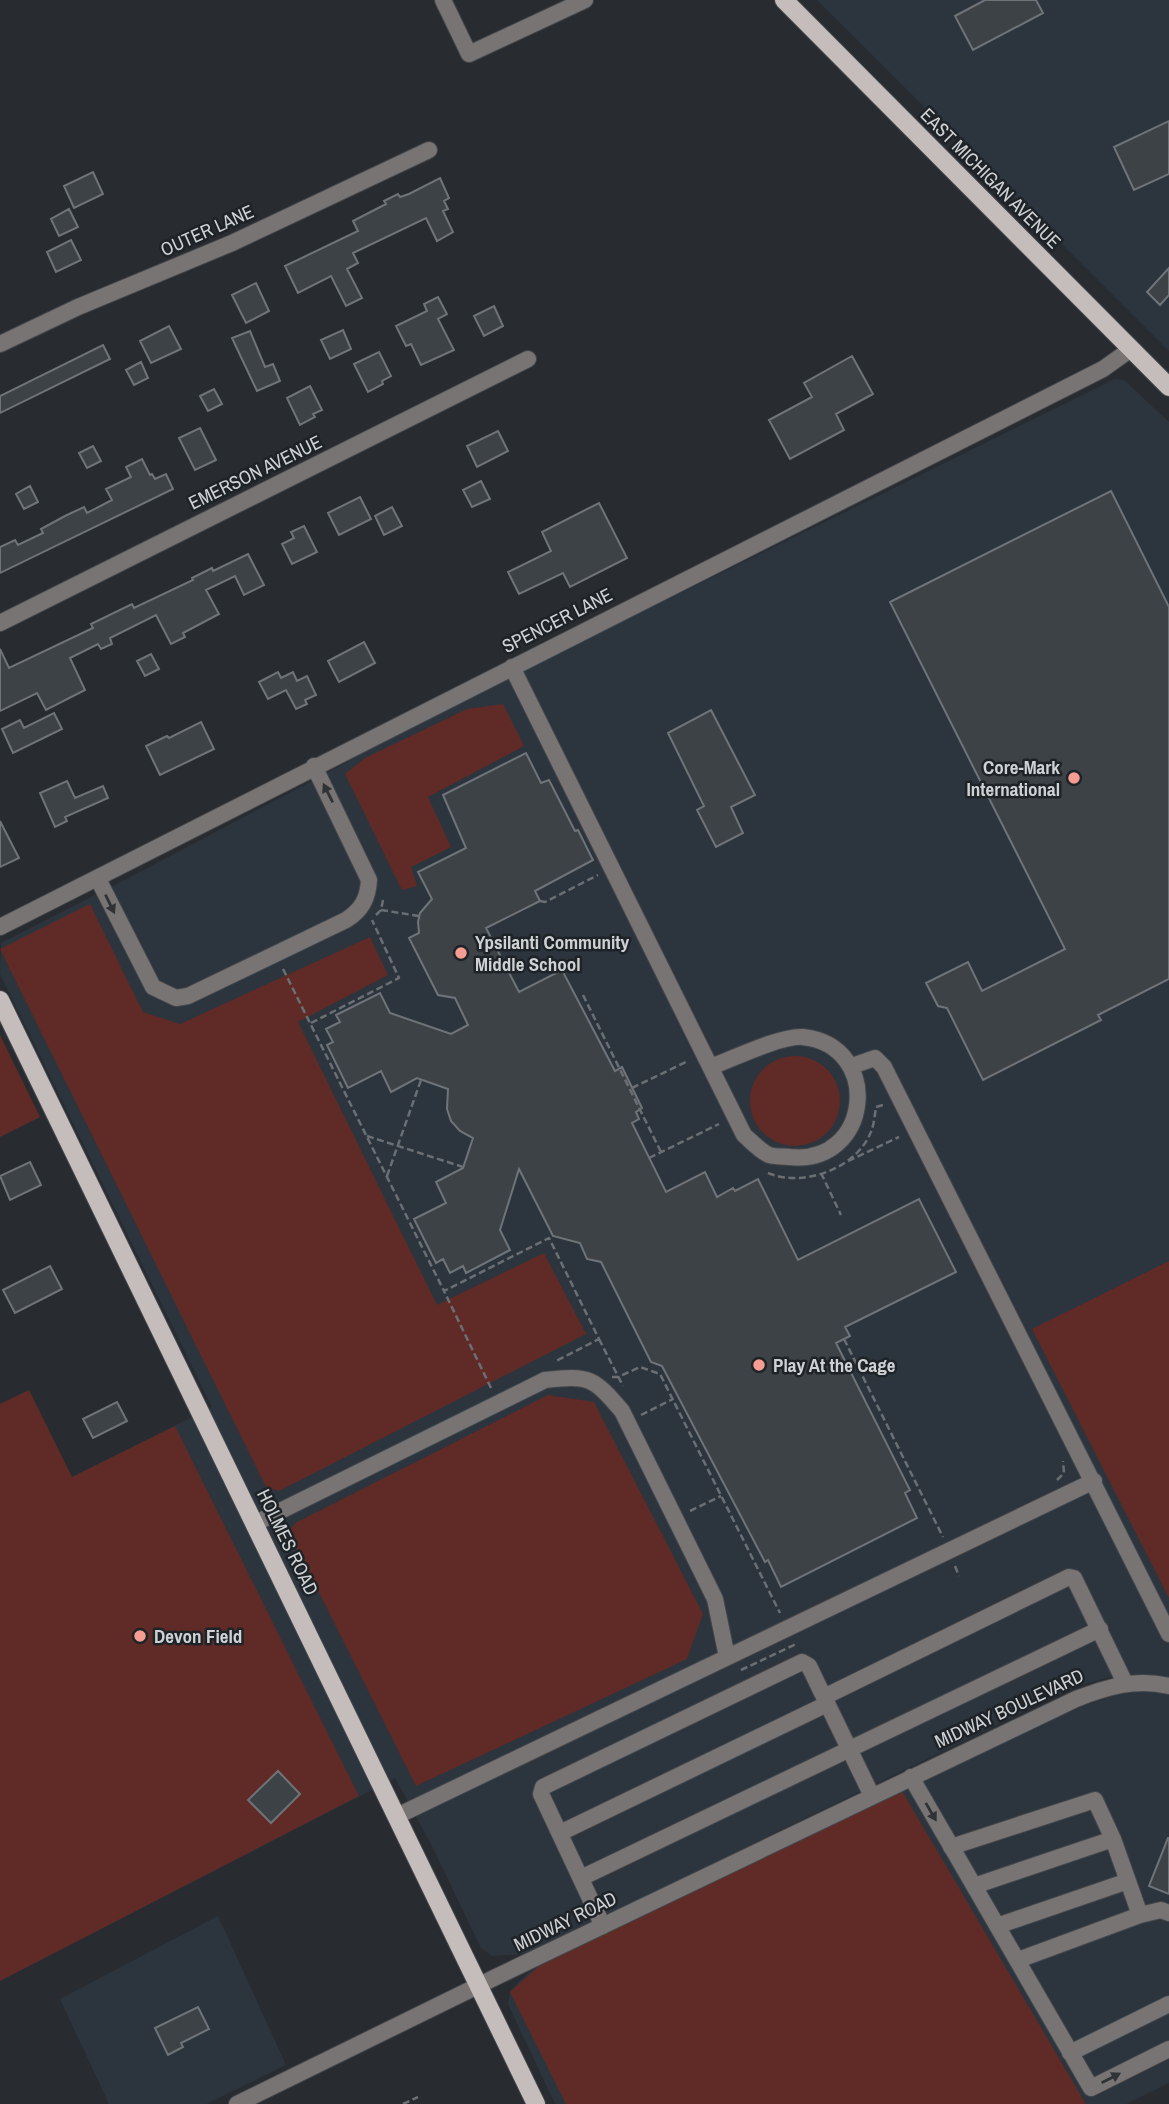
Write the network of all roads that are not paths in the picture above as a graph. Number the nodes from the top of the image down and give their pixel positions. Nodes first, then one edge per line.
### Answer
1 (443, 0) edge
2 (585, 0) edge
3 (784, 0) edge
4 (429, 149) dead end
5 (0, 344) edge
6 (1131, 349) junction
7 (528, 359) dead end
8 (1169, 387) edge
9 (0, 623) edge
10 (512, 667) junction
11 (314, 766) junction
12 (98, 879) junction
13 (0, 927) edge
14 (0, 1000) edge
15 (852, 1066) junction
16 (711, 1067) junction
17 (1094, 1481) junction
18 (256, 1523) junction
19 (1100, 1629) junction
20 (1169, 1634) edge
21 (727, 1657) junction
22 (1125, 1683) junction
23 (1169, 1686) edge
24 (825, 1699) junction
25 (849, 1748) junction
26 (911, 1777) junction
27 (872, 1797) junction
28 (397, 1816) junction
29 (559, 1833) junction
30 (1113, 1839) junction
31 (951, 1847) junction
32 (581, 1878) junction
33 (1128, 1881) junction
34 (974, 1886) junction
35 (1169, 1913) edge
36 (1140, 1915) junction
37 (603, 1926) junction
38 (998, 1926) junction
39 (1018, 1960) junction
40 (478, 1986) junction
41 (1169, 2004) edge
42 (1169, 2049) edge
43 (1070, 2053) junction
44 (237, 2104) edge
45 (536, 2104) edge

1 - 2 street
3 - 6 main road, EAST MICHIGAN AVENUE
4 - 5 street, OUTER LANE
6 - 8 main road, EAST MICHIGAN AVENUE
6 - 10 street, SPENCER LANE
7 - 9 street, EMERSON AVENUE
10 - 11 street, SPENCER LANE
10 - 16 street
11 - 12 street, SPENCER LANE
12 -> 11 street
12 - 13 street, SPENCER LANE
14 - 18 main road, HOLMES ROAD
15 - 16 street
15 - 16 street
15 - 17 street
17 - 20 street
17 - 21 street
18 - 21 street
18 - 28 main road, HOLMES ROAD
19 - 22 street
19 - 24 street
19 - 25 street
21 - 28 street
22 - 23 street, MIDWAY BOULEVARD
22 - 26 street, MIDWAY BOULEVARD
24 - 25 street
24 - 29 street
24 - 29 street
25 - 27 street
25 - 32 street
26 - 27 street, MIDWAY ROAD
26 -> 31 street
27 - 37 street, MIDWAY ROAD
28 - 40 main road, HOLMES ROAD
29 - 32 street
30 - 31 street
30 - 33 street
30 - 34 street
31 - 34 street
32 - 37 street
33 - 36 street
33 - 38 street
34 - 38 street
35 - 36 street
36 - 39 street
37 - 40 street, MIDWAY ROAD
38 - 39 street
39 - 43 street
40 - 44 street, MIDWAY ROAD
40 - 45 main road, HOLMES ROAD
41 - 43 street
43 -> 42 street

